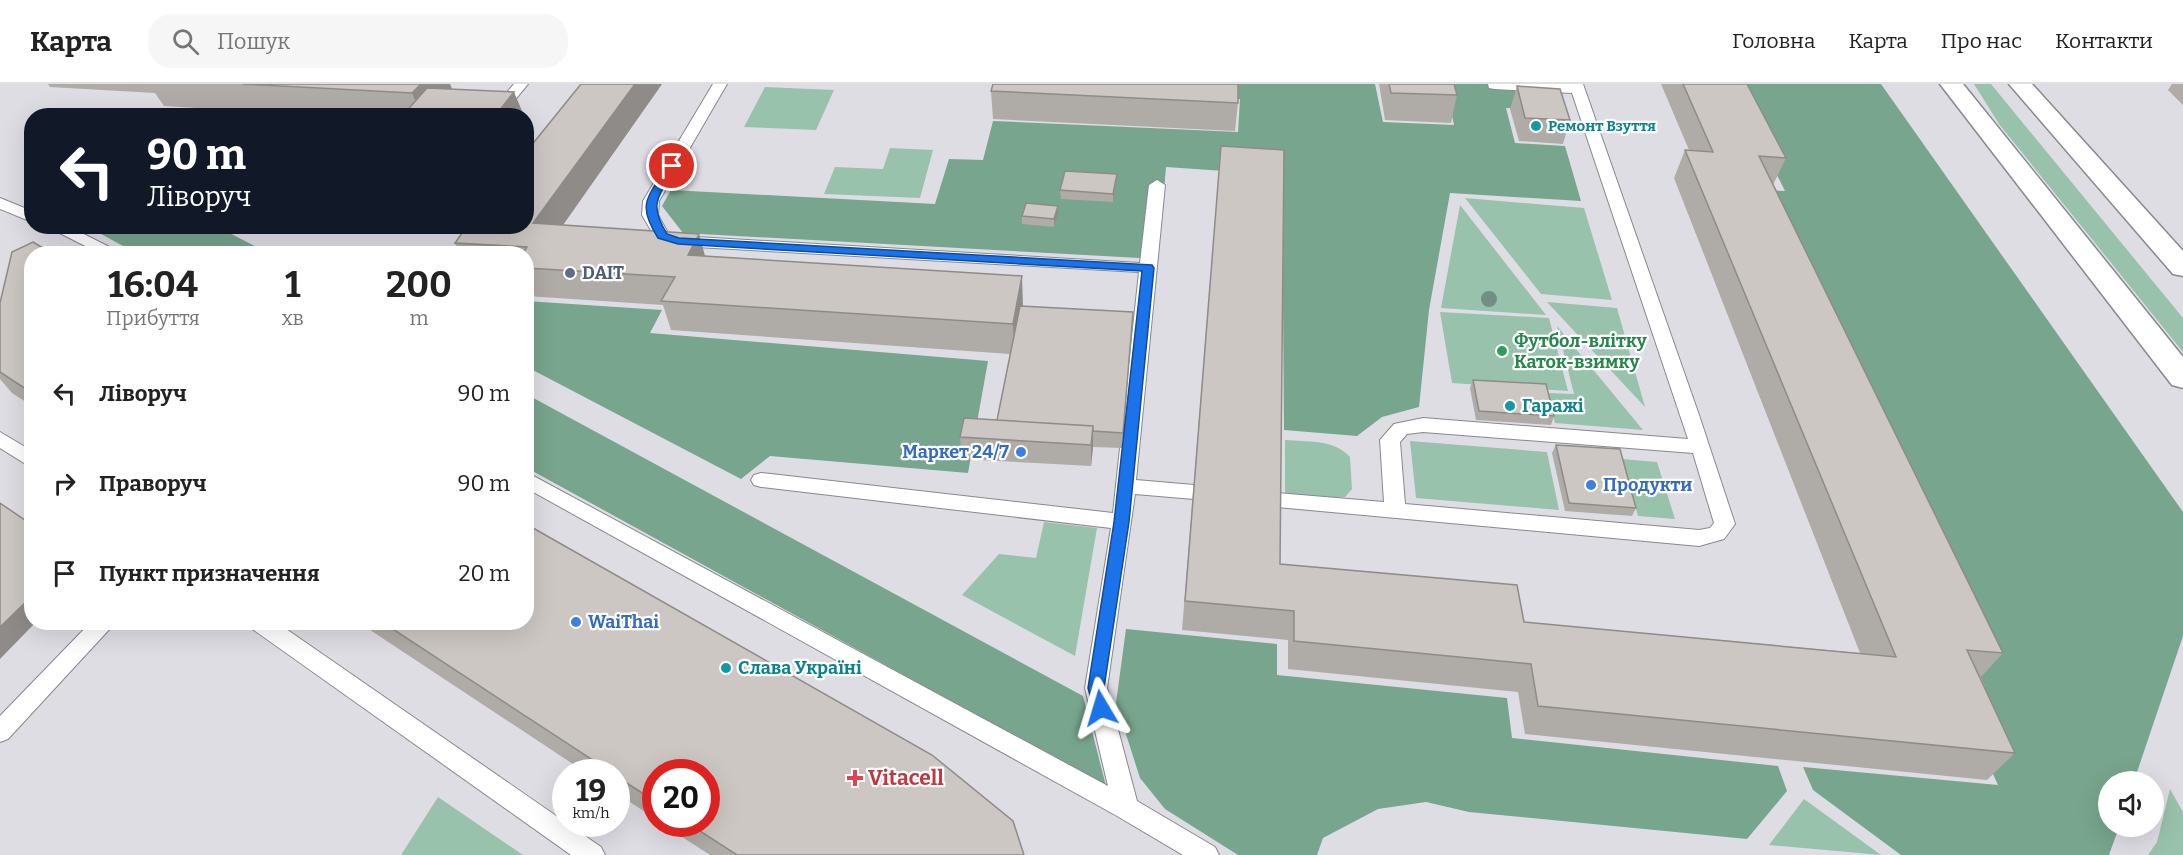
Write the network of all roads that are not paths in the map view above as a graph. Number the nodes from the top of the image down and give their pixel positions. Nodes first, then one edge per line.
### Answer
1 (521, 84) edge
2 (720, 84) edge
3 (1951, 84) edge
4 (2020, 84) edge
5 (1494, 85) edge
6 (1577, 86) edge
7 (504, 104) edge
8 (1156, 185) dead end
9 (0, 203) edge
10 (24, 214) edge
11 (71, 234) edge
12 (98, 246) edge
13 (1148, 268) junction
14 (2183, 268) edge
15 (2183, 378) edge
16 (0, 439) edge
17 (1700, 447) junction
18 (24, 456) edge
19 (761, 480) dead end
20 (534, 483) edge
21 (1125, 486) junction
22 (1194, 492) edge
23 (1277, 500) edge
24 (1395, 511) junction
25 (1122, 522) junction
26 (97, 630) edge
27 (270, 630) edge
28 (0, 732) edge
29 (1126, 808) junction
30 (592, 855) edge
31 (1206, 855) edge

1 - 7 lane
2 - 13 lane
3 - 15 main road
4 - 14 main road
5 - 6 lane
6 - 17 lane
8 - 13 lane
9 - 10 lane
11 - 12 lane
13 - 21 lane
16 - 18 lane
17 - 24 lane
17 - 24 lane
19 - 25 lane
20 - 29 lane
21 - 22 lane
21 - 25 lane
23 - 24 lane
25 - 29 lane
26 - 28 lane
27 - 30 lane
29 - 31 lane

